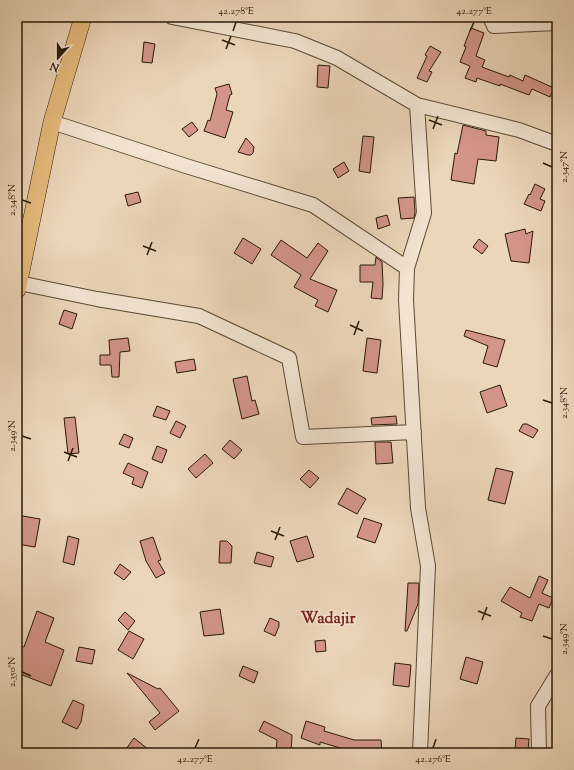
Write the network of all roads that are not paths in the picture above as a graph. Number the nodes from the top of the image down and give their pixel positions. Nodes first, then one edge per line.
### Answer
1 (83, 17) edge
2 (172, 17) edge
3 (490, 17) edge
4 (557, 23) edge
5 (417, 105) junction
6 (52, 122) junction
7 (557, 144) edge
8 (407, 268) junction
9 (18, 286) edge
10 (414, 432) junction
11 (557, 675) edge
12 (420, 753) edge
13 (539, 753) edge

1 - 6 main road
2 - 5 street
3 - 4 street
5 - 7 street
5 - 8 street
6 - 8 street
6 - 9 main road
8 - 10 street
9 - 10 street
10 - 12 street
11 - 13 street

